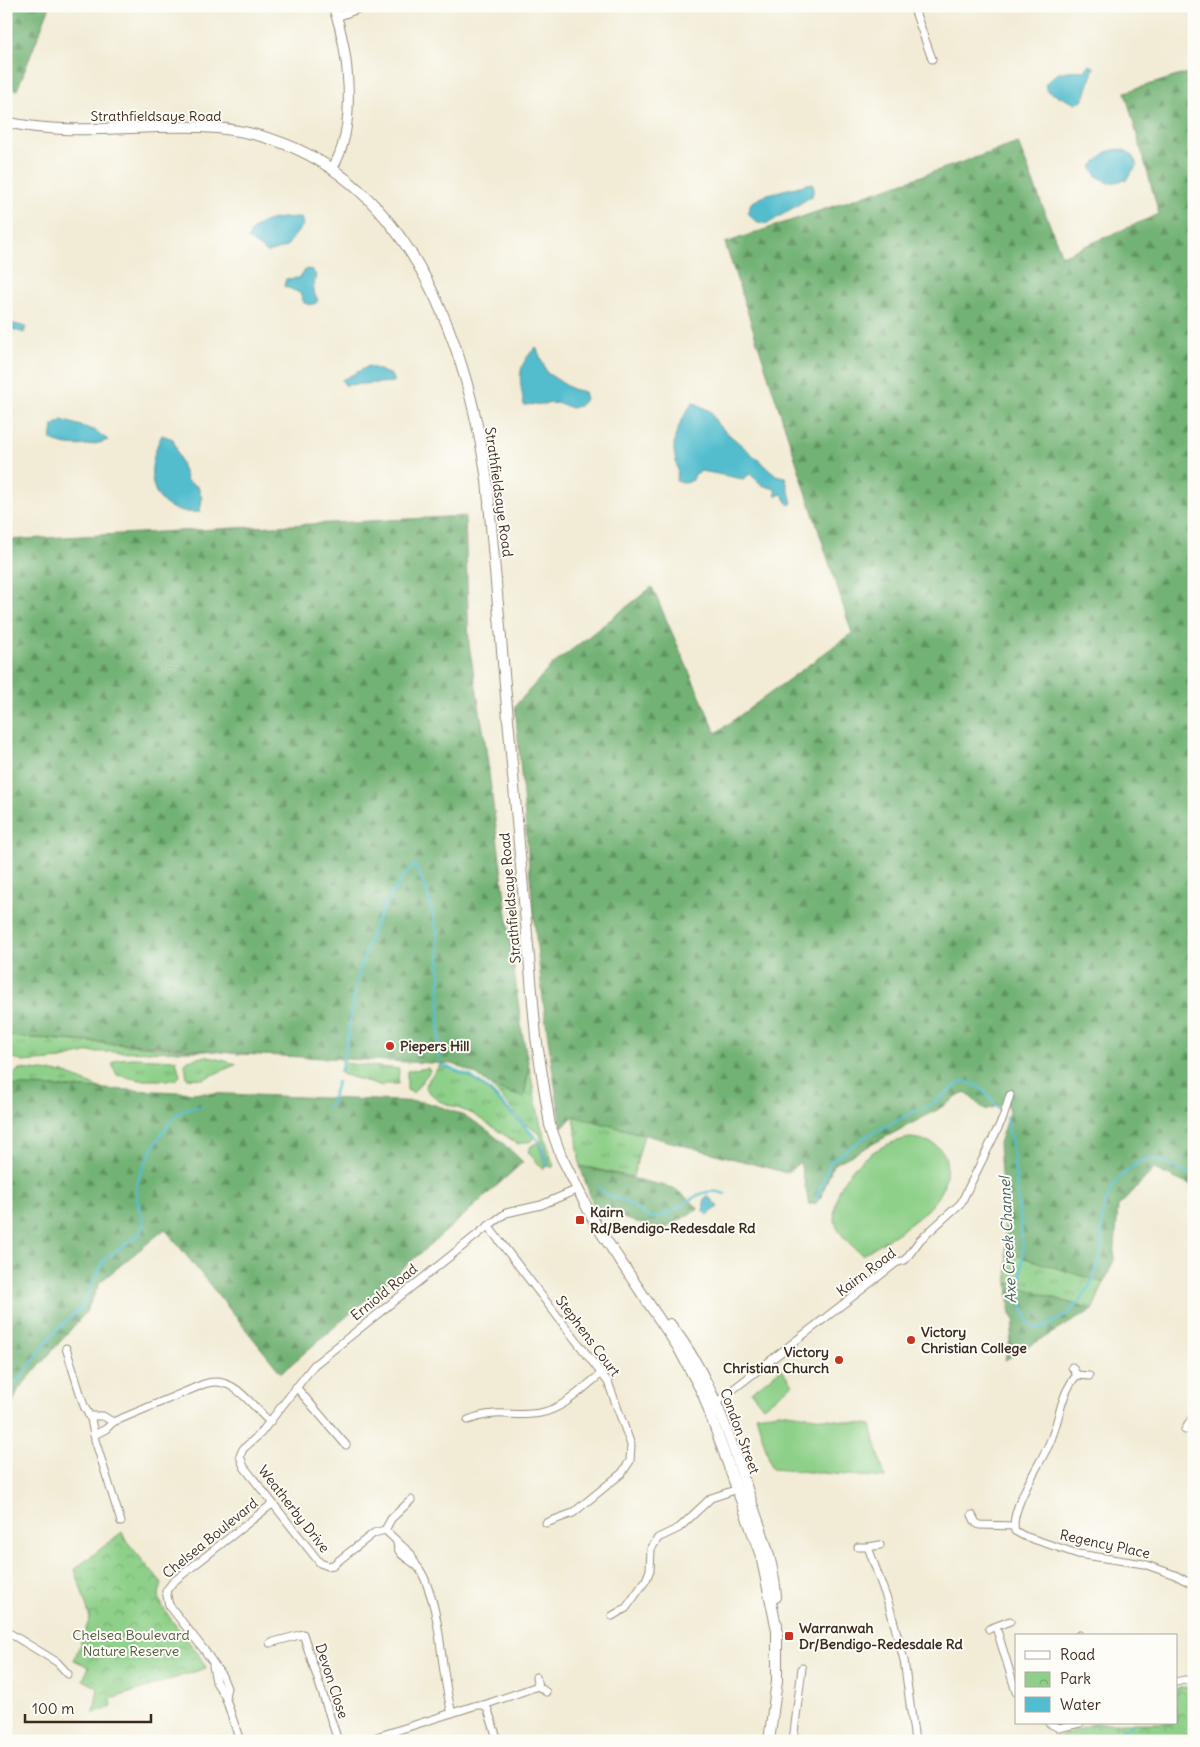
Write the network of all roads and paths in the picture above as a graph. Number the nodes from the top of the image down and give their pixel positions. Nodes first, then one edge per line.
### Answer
1 (333, 6) edge
2 (366, 6) edge
3 (912, 6) edge
4 (337, 18) junction
5 (932, 59) dead end
6 (6, 122) edge
7 (332, 169) junction
8 (1010, 1095) dead end
9 (576, 1190) junction
10 (488, 1226) junction
11 (66, 1348) dead end
12 (1072, 1367) dead end
13 (602, 1374) junction
14 (1077, 1374) junction
15 (1089, 1376) dead end
16 (296, 1387) junction
17 (713, 1406) junction
18 (1194, 1415) edge
19 (89, 1416) junction
20 (468, 1420) dead end
21 (113, 1422) junction
22 (270, 1422) junction
23 (1185, 1430) dead end
24 (94, 1435) junction
25 (346, 1445) dead end
26 (240, 1456) joint
27 (738, 1489) junction
28 (413, 1499) dead end
29 (272, 1504) junction
30 (972, 1515) dead end
31 (121, 1522) dead end
32 (546, 1523) dead end
33 (1014, 1526) junction
34 (385, 1530) junction
35 (880, 1545) dead end
36 (858, 1547) dead end
37 (868, 1547) junction
38 (1194, 1585) edge
39 (612, 1616) dead end
40 (1010, 1622) dead end
41 (777, 1630) junction
42 (6, 1631) edge
43 (270, 1643) dead end
44 (802, 1668) dead end
45 (68, 1674) dead end
46 (536, 1677) dead end
47 (1194, 1681) edge
48 (1178, 1682) edge
49 (538, 1686) junction
50 (1015, 1689) edge
51 (546, 1692) dead end
52 (484, 1706) junction
53 (452, 1713) junction
54 (1051, 1724) edge
55 (1076, 1724) edge
56 (240, 1741) edge
57 (338, 1741) edge
58 (364, 1741) edge
59 (498, 1741) edge
60 (769, 1741) edge
61 (793, 1741) edge
62 (915, 1741) edge

1 - 4 street
2 - 4 street
3 - 5 street
4 - 7 street
6 - 7 main road, Strathfieldsaye Road
7 - 9 main road, Strathfieldsaye Road
8 - 17 street, Kairn Road
9 - 10 street, Erniold Road
9 - 17 main road, Condon Street
10 - 13 street, Stephens Court
10 - 16 street, Erniold Road
11 - 19 street
12 - 14 street
13 - 20 street
13 - 32 street, Stephens Court
14 - 15 street
14 - 33 street
16 - 22 street, Erniold Road
16 - 25 street
17 - 27 main road, Condon Street
17 - 41 main road, Condon Street
18 - 23 street
19 - 21 street
19 - 24 street
21 - 22 street
21 - 24 street
22 - 26 street, Erniold Road
24 - 31 street
26 - 29 street, Weatherby Drive
27 - 39 street
27 - 41 main road, Condon Street
28 - 34 street, Weatherby Drive
29 - 34 street, Weatherby Drive
29 - 56 street, Chelsea Boulevard
30 - 33 street
33 - 38 street, Regency Place
34 - 53 street
35 - 37 street
36 - 37 street
37 - 62 street
40 - 50 street
41 - 60 main road, Condon Street
42 - 45 street
43 - 57 street, Devon Close
44 - 61 street
46 - 49 street
47 - 48 street
49 - 51 street
49 - 52 street
52 - 53 street
52 - 59 street
53 - 58 street
54 - 55 street

